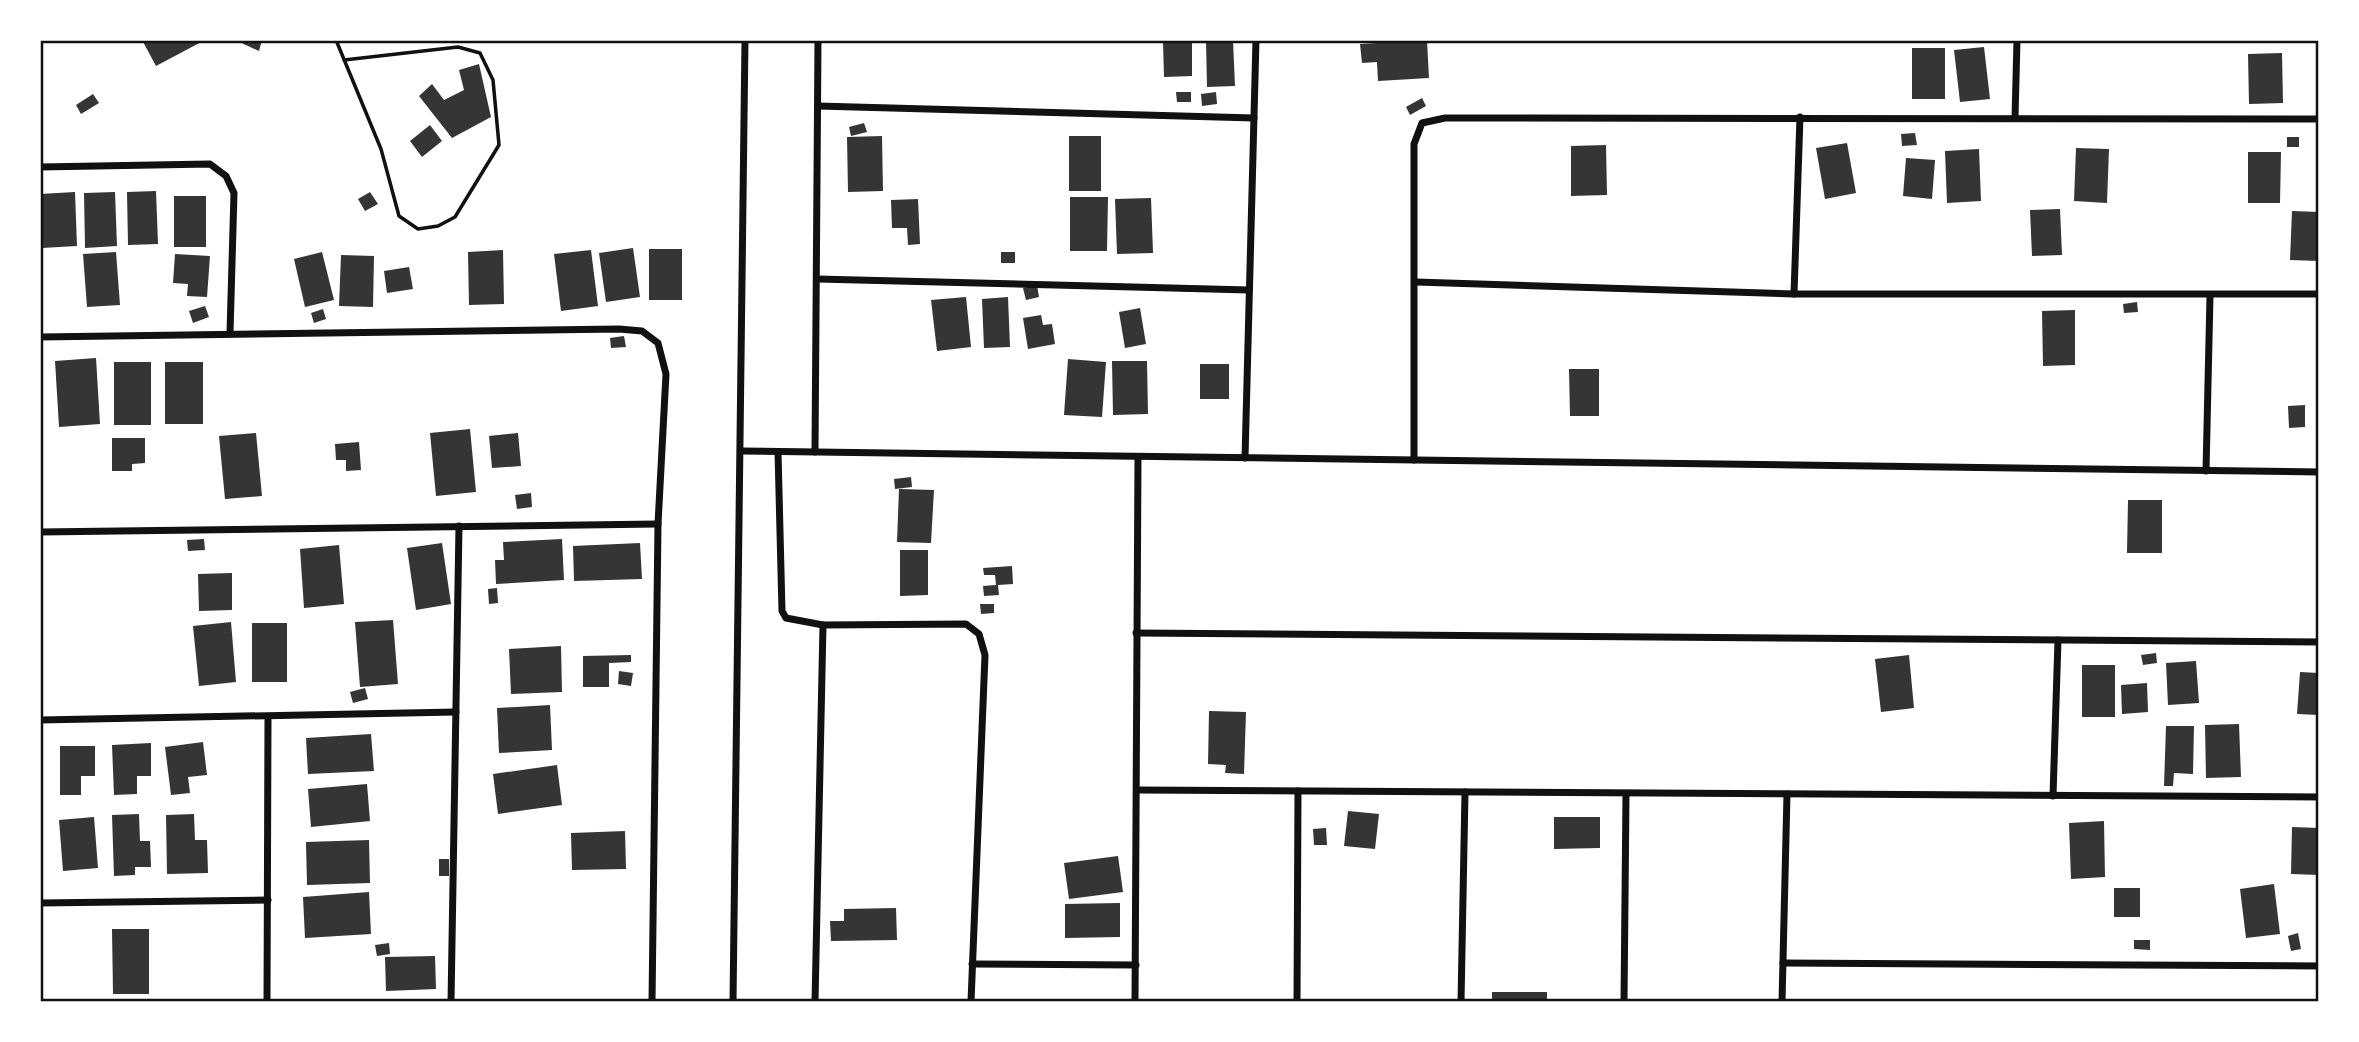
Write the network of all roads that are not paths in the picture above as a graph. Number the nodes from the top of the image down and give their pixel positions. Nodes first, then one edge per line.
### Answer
1 (336, 40) edge
2 (745, 40) edge
3 (818, 40) edge
4 (1256, 40) edge
5 (2017, 40) edge
6 (344, 60) junction
7 (818, 106) junction
8 (1800, 117) junction
9 (1254, 118) junction
10 (2015, 118) junction
11 (2319, 120) edge
12 (40, 167) edge
13 (817, 279) junction
14 (1416, 282) junction
15 (1249, 290) junction
16 (1794, 294) junction
17 (2319, 295) edge
18 (2210, 296) junction
19 (230, 333) junction
20 (40, 337) edge
21 (742, 451) junction
22 (778, 452) junction
23 (815, 452) junction
24 (1138, 457) junction
25 (1245, 458) junction
26 (1414, 460) junction
27 (2206, 471) junction
28 (2319, 472) edge
29 (658, 524) junction
30 (458, 526) junction
31 (40, 532) edge
32 (823, 625) junction
33 (1136, 633) junction
34 (2058, 640) junction
35 (2319, 642) edge
36 (456, 712) junction
37 (268, 718) junction
38 (40, 720) edge
39 (1137, 790) junction
40 (1298, 791) junction
41 (1465, 792) junction
42 (1787, 794) junction
43 (1626, 795) junction
44 (2053, 796) junction
45 (2319, 797) edge
46 (268, 900) junction
47 (40, 904) edge
48 (1783, 963) junction
49 (972, 964) junction
50 (1136, 965) junction
51 (2319, 966) edge
52 (267, 1002) edge
53 (451, 1002) edge
54 (652, 1002) edge
55 (733, 1002) edge
56 (815, 1002) edge
57 (971, 1002) edge
58 (1135, 1002) edge
59 (1297, 1002) edge
60 (1461, 1002) edge
61 (1624, 1002) edge
62 (1782, 1002) edge

1 - 6 lane
2 - 21 street
3 - 7 street
4 - 9 street
5 - 10 street
6 - 6 lane
7 - 9 street
7 - 13 street
8 - 10 street
8 - 14 street
8 - 16 street
9 - 15 street
10 - 11 street
12 - 19 street
13 - 15 street
13 - 23 street
14 - 16 street
14 - 26 street
15 - 25 street
16 - 18 street
17 - 18 street
18 - 27 street
19 - 20 street
19 - 29 street
21 - 22 street
21 - 55 street
22 - 23 street
22 - 32 street
23 - 24 street
24 - 25 street
24 - 33 street
25 - 26 street
26 - 27 street
27 - 28 street
29 - 30 street
29 - 54 street
30 - 31 street
30 - 36 street
32 - 49 street
32 - 56 street
33 - 34 street
33 - 39 street
34 - 35 street
34 - 44 street
36 - 37 street
36 - 53 street
37 - 38 street
37 - 46 street
39 - 40 street
39 - 50 street
40 - 41 street
40 - 59 street
41 - 43 street
41 - 60 street
42 - 43 street
42 - 44 street
42 - 48 street
43 - 61 street
44 - 45 street
46 - 47 street
46 - 52 street
48 - 51 street
48 - 62 street
49 - 50 street
49 - 57 street
50 - 58 street

